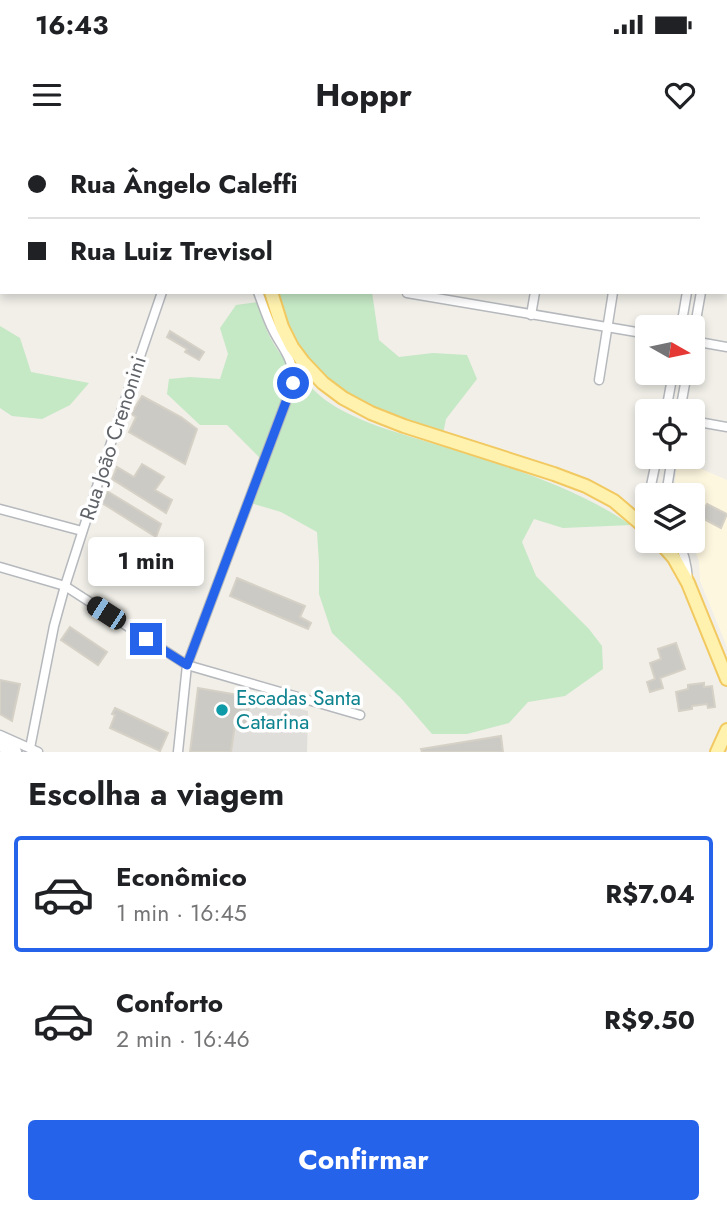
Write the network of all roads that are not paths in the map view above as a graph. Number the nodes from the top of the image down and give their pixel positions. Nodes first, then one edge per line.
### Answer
1 (161, 294) edge
2 (259, 294) edge
3 (272, 294) edge
4 (412, 294) edge
5 (457, 294) edge
6 (535, 294) edge
7 (613, 294) edge
8 (687, 294) edge
9 (701, 294) edge
10 (456, 303) junction
11 (531, 315) junction
12 (683, 315) edge
13 (697, 315) edge
14 (607, 327) junction
15 (635, 332) edge
16 (705, 342) edge
17 (727, 347) edge
18 (599, 380) dead end
19 (705, 423) edge
20 (727, 427) edge
21 (0, 509) edge
22 (635, 519) edge
23 (82, 531) junction
24 (670, 553) edge
25 (684, 553) edge
26 (0, 567) edge
27 (688, 583) junction
28 (65, 586) junction
29 (187, 665) junction
30 (727, 678) edge
31 (360, 715) dead end
32 (727, 730) edge
33 (0, 742) edge
34 (34, 750) edge
35 (16, 752) edge
36 (178, 752) edge
37 (717, 752) edge

1 - 23 street, Rua João Crenonini
2 - 29 street
3 - 22 main road
4 - 10 street
5 - 10 street
6 - 11 street
7 - 14 street
8 - 12 street
9 - 13 street
10 - 11 street
11 - 14 street
14 - 15 street
14 - 18 street
16 - 17 street
19 - 20 street
21 - 23 street
23 - 28 street, Rua João Crenonini
24 - 27 main road
25 - 27 street
26 - 28 street
27 - 30 main road
28 - 29 street
28 - 34 street, Rua João Crenonini
29 - 31 street
29 - 36 street
32 - 37 main road
33 - 34 street
33 - 35 main road

